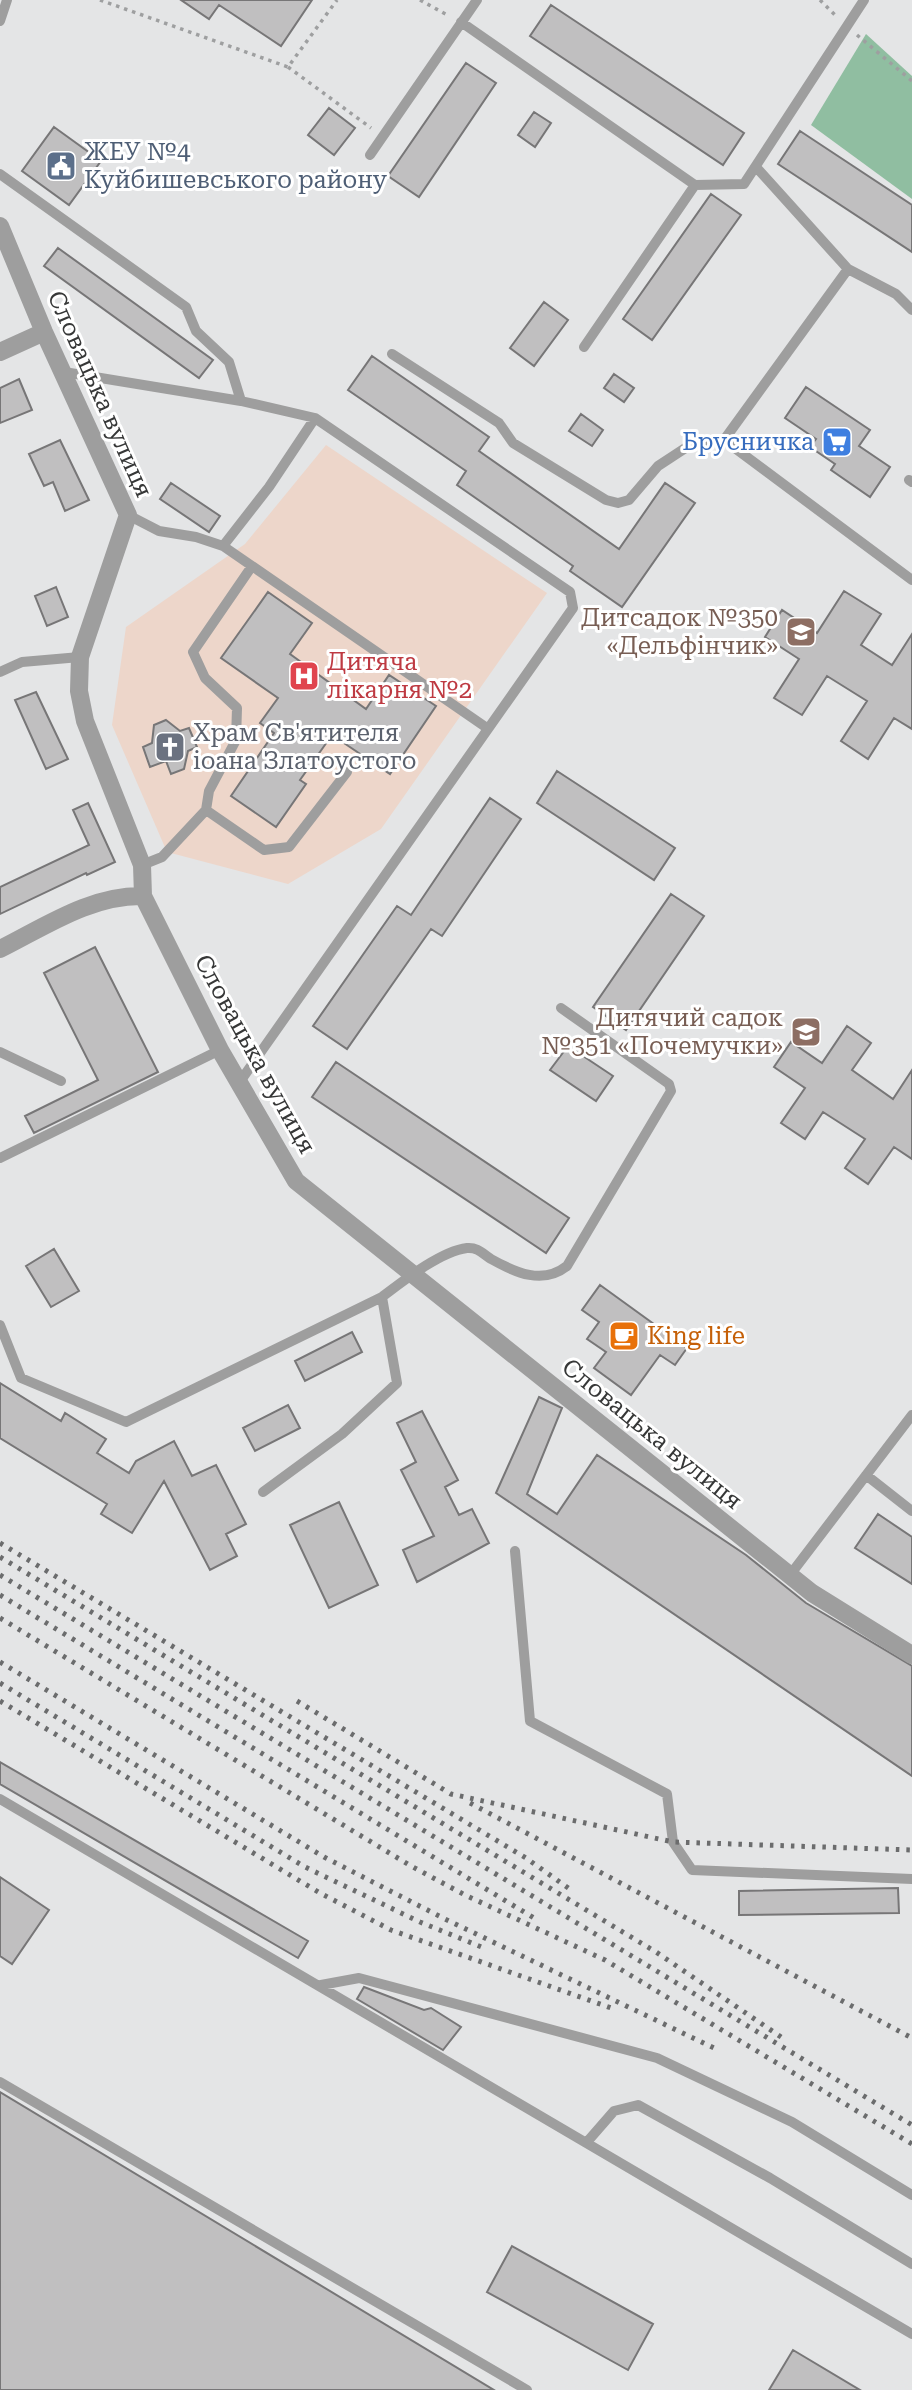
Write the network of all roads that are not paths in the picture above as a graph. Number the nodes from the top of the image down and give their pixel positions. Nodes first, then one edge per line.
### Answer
1 (7, 0) edge
2 (477, 0) edge
3 (864, 0) edge
4 (0, 21) edge
5 (461, 22) junction
6 (370, 155) dead end
7 (756, 167) junction
8 (0, 174) edge
9 (695, 185) junction
10 (0, 226) edge
11 (848, 269) junction
12 (912, 310) edge
13 (44, 332) junction
14 (584, 347) dead end
15 (0, 352) edge
16 (392, 354) dead end
17 (64, 372) junction
18 (241, 401) junction
19 (315, 418) junction
20 (724, 440) junction
21 (128, 515) junction
22 (223, 546) junction
23 (252, 566) junction
24 (912, 580) edge
25 (80, 657) junction
26 (0, 671) edge
27 (487, 728) junction
28 (347, 772) dead end
29 (206, 810) junction
30 (142, 865) junction
31 (143, 896) junction
32 (0, 949) edge
33 (561, 1008) dead end
34 (220, 1050) junction
35 (0, 1052) edge
36 (61, 1081) dead end
37 (239, 1083) junction
38 (0, 1157) edge
39 (413, 1274) junction
40 (382, 1297) junction
41 (0, 1325) edge
42 (912, 1415) edge
43 (866, 1475) junction
44 (263, 1492) dead end
45 (912, 1511) edge
46 (515, 1550) dead end
47 (790, 1575) junction
48 (912, 1655) edge
49 (0, 1799) edge
50 (912, 1879) edge
51 (321, 1985) junction
52 (0, 2082) edge
53 (587, 2142) junction
54 (912, 2195) edge
55 (912, 2264) edge
56 (912, 2334) edge
57 (527, 2390) edge

1 - 4 lane
2 - 5 lane
3 - 7 lane
5 - 6 lane
5 - 9 lane
7 - 9 lane
7 - 11 lane
8 - 18 lane
9 - 14 lane
10 - 13 street, Словацька вулиця
11 - 12 lane
11 - 20 lane
13 - 15 street
13 - 17 street, Словацька вулиця
16 - 20 lane
17 - 18 lane
17 - 21 street, Словацька вулиця
18 - 19 lane
19 - 22 lane
19 - 27 lane
20 - 24 lane
21 - 22 lane
21 - 25 street, Словацька вулиця
22 - 23 lane
23 - 27 lane
23 - 29 lane
25 - 26 lane
25 - 30 street, Словацька вулиця
27 - 37 lane
28 - 29 lane
29 - 30 lane
30 - 31 street, Словацька вулиця
31 - 32 street
31 - 34 street, Словацька вулиця
33 - 39 lane
34 - 37 street, Словацька вулиця
34 - 38 lane
35 - 36 lane
37 - 39 street, Словацька вулиця
39 - 40 lane
39 - 47 street, Словацька вулиця
40 - 41 lane
40 - 44 lane
42 - 43 lane
43 - 45 lane
43 - 47 lane
46 - 50 lane
47 - 48 street, Словацька вулиця
49 - 51 lane
51 - 53 lane
51 - 54 lane
52 - 57 lane
53 - 55 lane
53 - 56 lane

